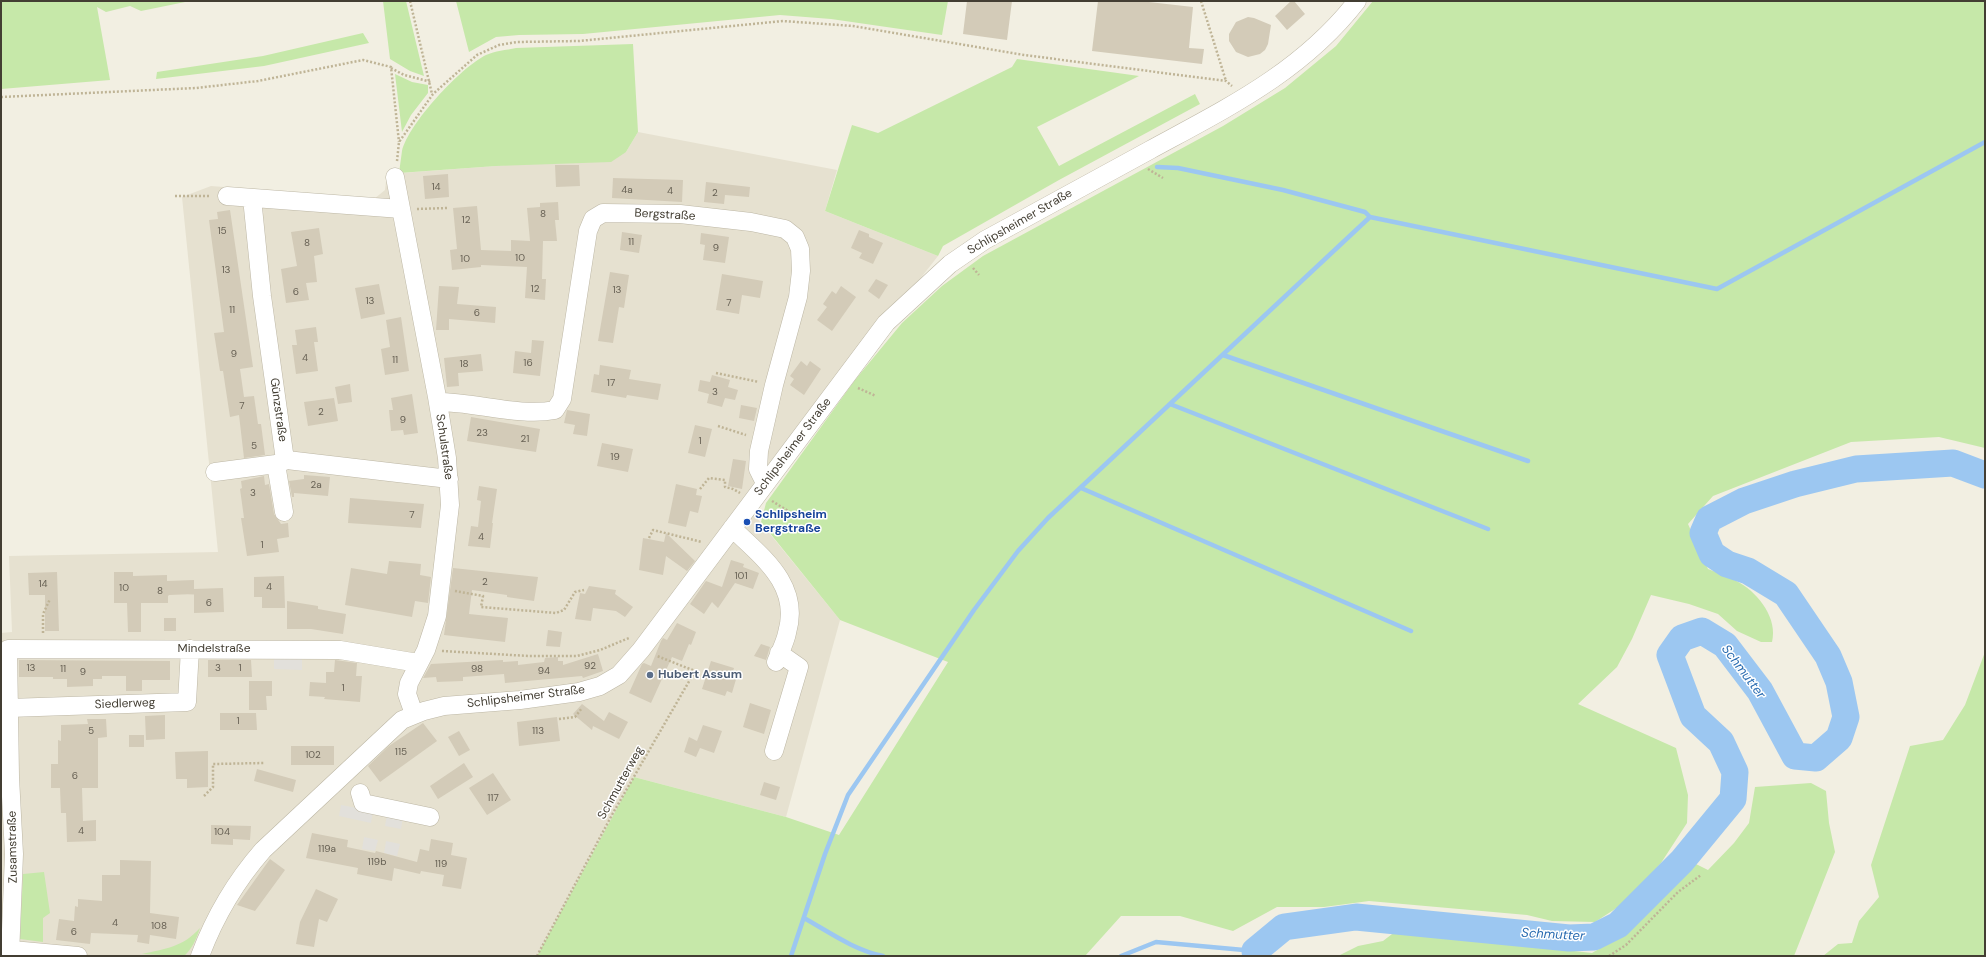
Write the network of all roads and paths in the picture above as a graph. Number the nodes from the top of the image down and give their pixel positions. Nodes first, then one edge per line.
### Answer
1 (410, 1) edge
2 (1200, 1) edge
3 (1357, 1) edge
4 (391, 67) junction
5 (1226, 81) junction
6 (431, 82) junction
7 (432, 94) junction
8 (1, 96) edge
9 (1245, 99) junction
10 (399, 142) junction
11 (395, 176) joint
12 (175, 196) dead end
13 (227, 196) joint
14 (252, 198) junction
15 (448, 208) dead end
16 (401, 210) junction
17 (716, 374) dead end
18 (844, 379) junction
19 (774, 385) junction
20 (876, 396) dead end
21 (438, 402) junction
22 (718, 426) dead end
23 (761, 440) junction
24 (282, 462) junction
25 (215, 472) dead end
26 (449, 479) junction
27 (762, 487) junction
28 (700, 489) dead end
29 (733, 489) dead end
30 (284, 512) dead end
31 (793, 514) dead end
32 (732, 528) junction
33 (650, 538) dead end
34 (700, 542) dead end
35 (584, 590) dead end
36 (453, 591) dead end
37 (50, 599) dead end
38 (628, 638) dead end
39 (8, 649) joint
40 (44, 649) junction
41 (190, 649) junction
42 (641, 650) junction
43 (422, 657) junction
44 (584, 705) dead end
45 (9, 708) junction
46 (414, 714) junction
47 (559, 719) dead end
48 (774, 751) dead end
49 (264, 763) dead end
50 (331, 788) junction
51 (204, 796) dead end
52 (430, 817) dead end
53 (1702, 875) dead end
54 (7, 951) edge
55 (78, 956) edge
56 (200, 956) edge
57 (537, 956) edge
58 (1609, 956) edge

1 - 6 path
2 - 5 path
3 - 9 street, Schlipsheimer Straße
4 - 6 path
4 - 8 path
4 - 10 path
5 - 7 path
5 - 9 path
6 - 7 path
7 - 10 path
9 - 18 street, Schlipsheimer Straße
10 - 11 path
11 - 16 street, Schulstraße
12 - 13 path
13 - 14 street
14 - 16 street
14 - 24 street, Günzstraße
15 - 16 path
16 - 21 street, Schulstraße
17 - 19 path
18 - 20 path
18 - 27 street, Schlipsheimer Straße
19 - 21 street, Bergstraße
19 - 23 street, Bergstraße
21 - 26 street, Schulstraße
22 - 23 path
23 - 27 street, Bergstraße
24 - 25 street
24 - 26 street
24 - 30 street, Günzstraße
26 - 43 street, Schulstraße
27 - 31 path
27 - 32 street, Schlipsheimer Straße
28 - 29 path
32 - 42 street, Schlipsheimer Straße
32 - 48 street
33 - 34 path
35 - 36 path
37 - 40 path
38 - 43 path
39 - 40 street, Mindelstraße
39 - 45 street, Zusamstraße
40 - 41 street, Mindelstraße
41 - 43 street, Mindelstraße
41 - 45 street, Siedlerweg
42 - 46 street, Schlipsheimer Straße
42 - 57 path, Schmutterweg
43 - 46 street, Schulstraße
44 - 47 path
45 - 54 street, Zusamstraße
46 - 50 street, Schlipsheimer Straße
49 - 51 path
50 - 52 street
50 - 56 street, Schlipsheimer Straße
53 - 58 path
54 - 55 street

